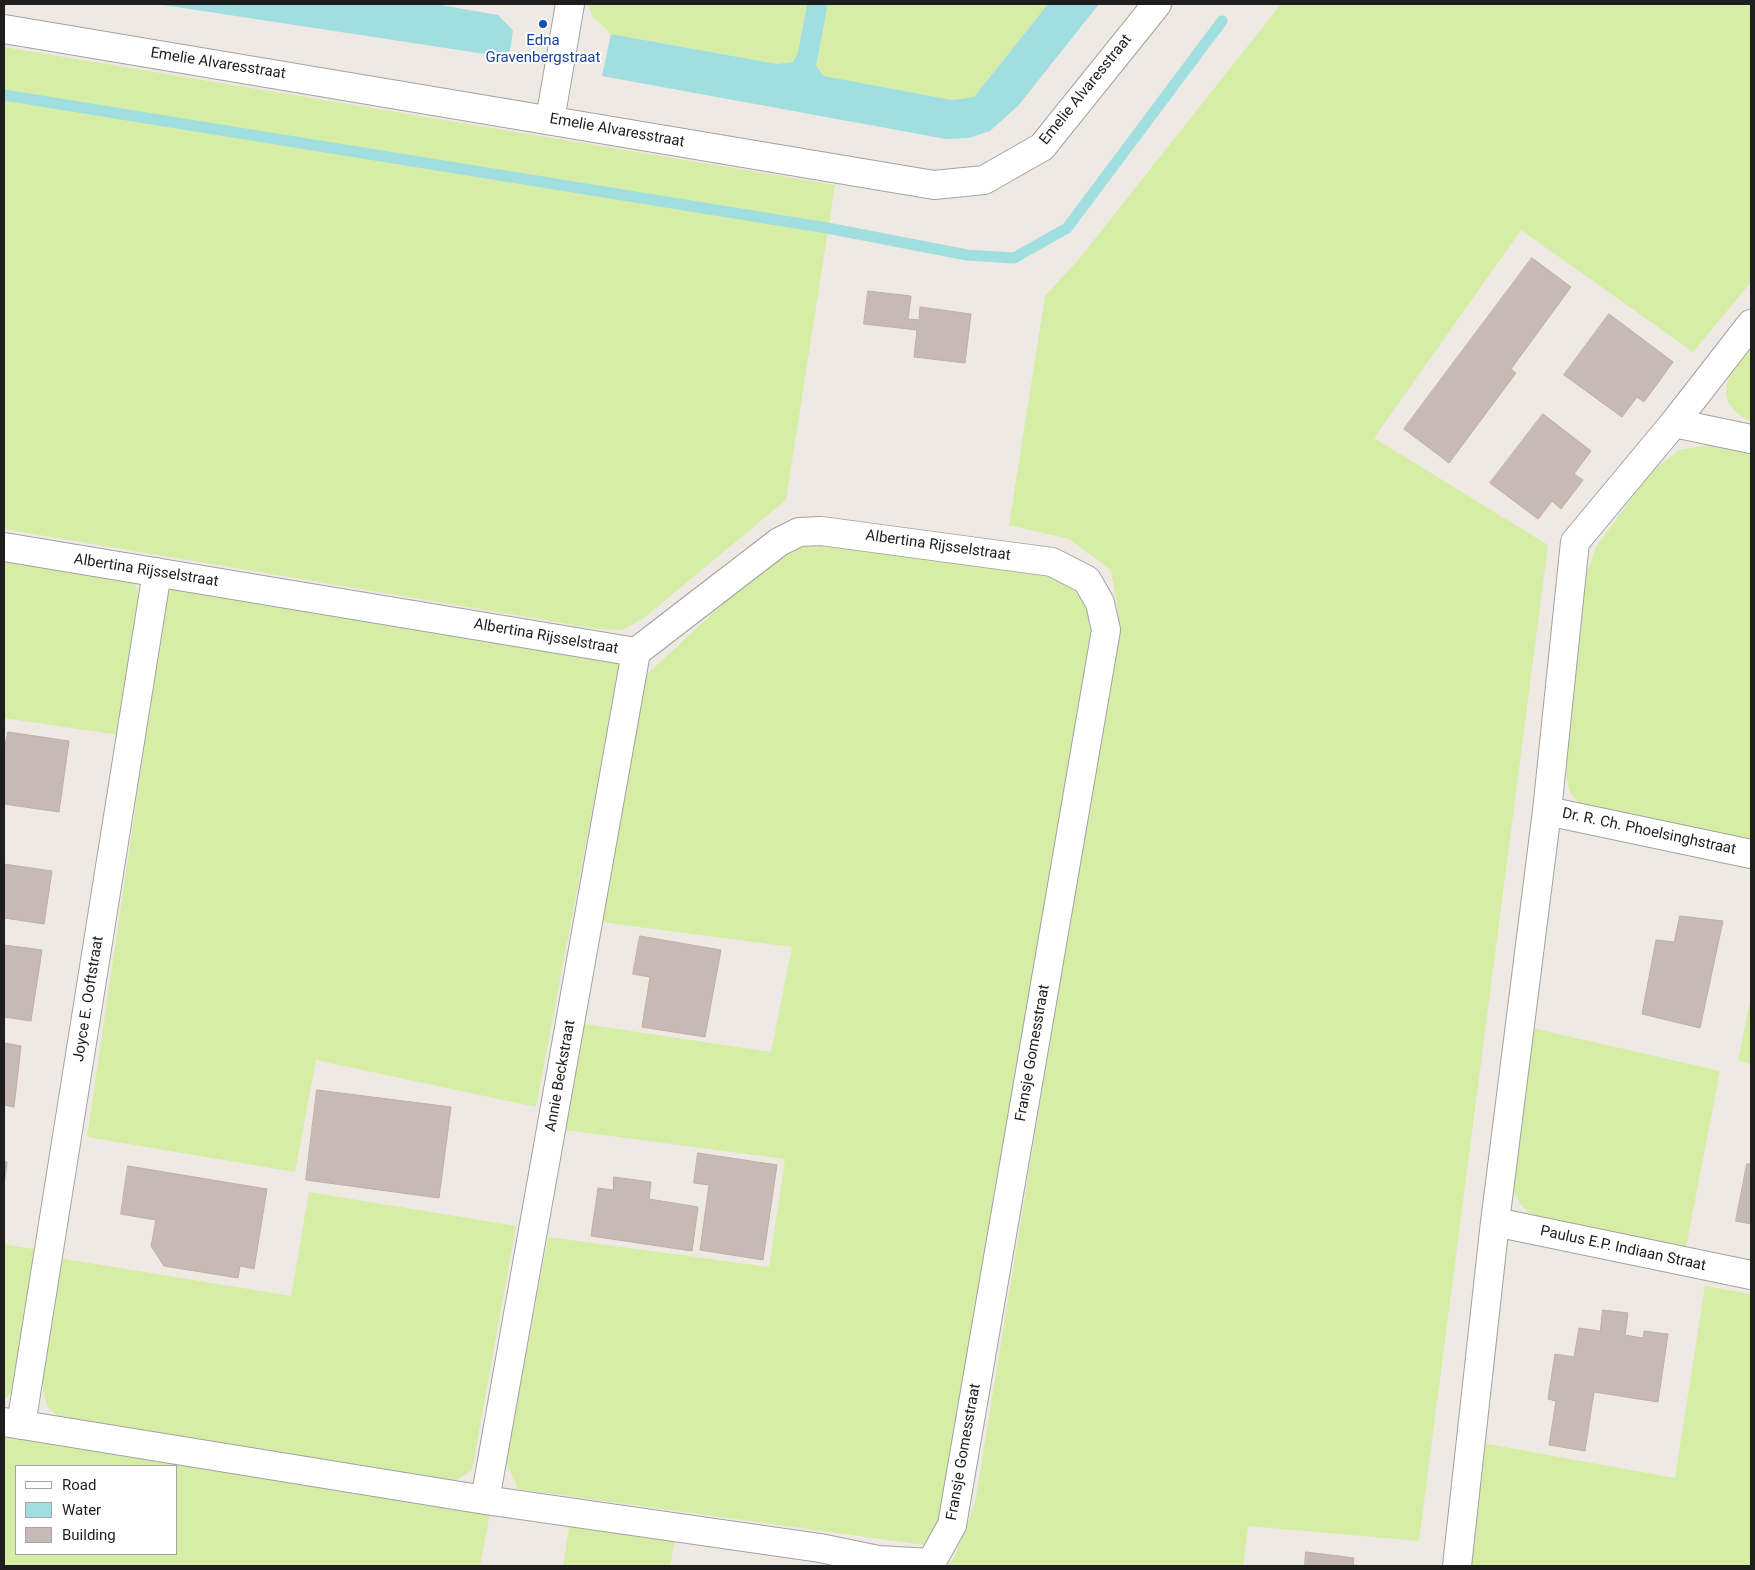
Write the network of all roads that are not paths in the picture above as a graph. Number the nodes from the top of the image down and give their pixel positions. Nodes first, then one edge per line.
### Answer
1 (570, 4) edge
2 (1156, 4) edge
3 (4, 29) edge
4 (550, 120) junction
5 (1751, 324) edge
6 (1674, 423) junction
7 (1751, 439) edge
8 (4, 548) edge
9 (1052, 562) joint
10 (157, 572) junction
11 (636, 652) junction
12 (1547, 811) junction
13 (1751, 854) edge
14 (1495, 1222) junction
15 (1751, 1275) edge
16 (12, 1424) edge
17 (485, 1500) junction
18 (819, 1557) edge
19 (1457, 1566) edge

1 - 4 street
2 - 4 street, Emelie Alvaresstraat
3 - 4 street, Emelie Alvaresstraat
5 - 6 street
6 - 7 street
6 - 12 street
8 - 10 street, Albertina Rijsselstraat
9 - 11 street, Albertina Rijsselstraat
9 - 18 street, Fransje Gomesstraat
10 - 11 street, Albertina Rijsselstraat
10 - 16 street, Joyce E. Ooftstraat
11 - 17 street, Annie Beckstraat
12 - 13 street, Dr. R. Ch. Phoelsinghstraat
12 - 14 street
14 - 15 street, Paulus E.P. Indiaan Straat
14 - 19 street
16 - 17 street
17 - 18 street

